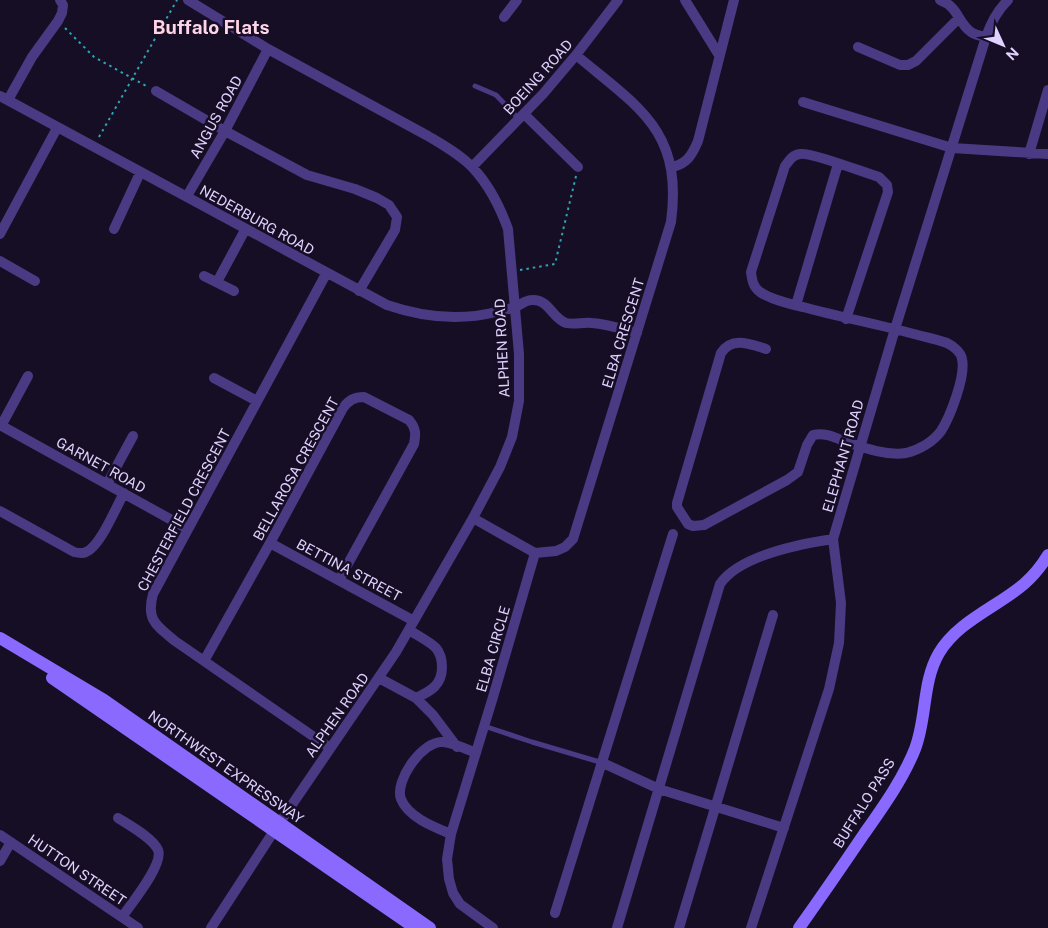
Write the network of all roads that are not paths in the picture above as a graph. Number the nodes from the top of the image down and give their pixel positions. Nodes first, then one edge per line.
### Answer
1 (60, 0) edge
2 (188, 0) edge
3 (517, 0) edge
4 (618, 0) edge
5 (685, 0) edge
6 (734, 0) edge
7 (940, 0) edge
8 (1008, 0) edge
9 (504, 17) dead end
10 (959, 18) junction
11 (986, 37) junction
12 (858, 47) dead end
13 (268, 49) junction
14 (576, 55) junction
15 (719, 55) junction
16 (474, 86) dead end
17 (1048, 90) edge
18 (156, 91) road end
19 (4, 98) edge
20 (803, 102) dead end
21 (522, 117) junction
22 (57, 128) junction
23 (225, 131) junction
24 (952, 148) junction
25 (1029, 154) junction
26 (1048, 154) edge
27 (838, 164) junction
28 (472, 167) junction
29 (578, 167) road end
30 (672, 167) junction
31 (140, 173) junction
32 (187, 196) junction
33 (114, 229) dead end
34 (245, 230) junction
35 (0, 234) edge
36 (0, 261) edge
37 (326, 274) junction
38 (204, 276) dead end
39 (35, 281) dead end
40 (217, 282) junction
41 (234, 291) dead end
42 (360, 291) junction
43 (796, 306) junction
44 (514, 307) junction
45 (846, 319) junction
46 (895, 329) junction
47 (636, 333) junction
48 (766, 349) dead end
49 (28, 376) dead end
50 (214, 378) dead end
51 (257, 401) junction
52 (0, 425) edge
53 (133, 436) dead end
54 (860, 446) junction
55 (107, 484) junction
56 (124, 493) junction
57 (0, 512) edge
58 (473, 518) junction
59 (188, 529) junction
60 (674, 534) dead end
61 (833, 539) junction
62 (270, 543) junction
63 (535, 553) junction
64 (1048, 554) edge
65 (339, 580) junction
66 (773, 615) dead end
67 (412, 626) junction
68 (0, 638) edge
69 (0, 647) edge
70 (204, 661) junction
71 (379, 678) junction
72 (416, 698) junction
73 (484, 726) junction
74 (458, 747) junction
75 (330, 748) junction
76 (476, 753) junction
77 (603, 763) junction
78 (659, 789) junction
79 (715, 807) junction
80 (118, 818) dead end
81 (276, 826) junction
82 (784, 828) junction
83 (451, 834) junction
84 (0, 835) edge
85 (11, 842) junction
86 (0, 861) edge
87 (555, 913) dead end
88 (122, 917) junction
89 (138, 928) edge
90 (211, 928) edge
91 (415, 928) edge
92 (430, 928) edge
93 (493, 928) edge
94 (617, 928) edge
95 (679, 928) edge
96 (751, 928) edge
97 (799, 928) edge

1 - 19 street
2 - 13 street, ALPHEN ROAD
3 - 9 street
4 - 14 street, BOEING ROAD
5 - 15 street
6 - 15 street
7 - 10 street
8 - 11 street, ELEPHANT ROAD
10 - 11 street
10 - 12 street
11 - 24 street, ELEPHANT ROAD
13 - 23 street, ANGUS ROAD
13 - 28 street, ALPHEN ROAD
14 - 21 street, BOEING ROAD
14 - 30 street, ELBA CRESCENT
15 - 30 street
16 - 21 lane
17 - 25 street
18 - 23 street
19 - 22 street, NEDERBURG ROAD
20 - 24 street
21 - 28 street, BOEING ROAD
21 - 29 street
22 - 31 street, NEDERBURG ROAD
22 - 35 street
23 - 32 street, ANGUS ROAD
23 - 42 street
24 - 25 street
24 - 46 street, ELEPHANT ROAD
25 - 26 street
27 - 43 street
27 - 43 street
27 - 45 street
28 - 44 street, ALPHEN ROAD
30 - 47 street, ELBA CRESCENT
31 - 32 street, NEDERBURG ROAD
31 - 33 street
32 - 34 street, NEDERBURG ROAD
34 - 37 street, NEDERBURG ROAD
34 - 40 street
36 - 39 street
37 - 42 street, NEDERBURG ROAD
37 - 51 street, CHESTERFIELD CRESCENT
38 - 40 street
40 - 41 street
42 - 44 street, NEDERBURG ROAD
43 - 45 street
44 - 47 street, NEDERBURG ROAD
44 - 58 street, ALPHEN ROAD
45 - 46 street
46 - 54 street, ELEPHANT ROAD
46 - 54 street
47 - 63 street, ELBA CRESCENT
48 - 54 street
49 - 52 street
50 - 51 street
51 - 59 street, CHESTERFIELD CRESCENT
52 - 55 street, GARNET ROAD
53 - 55 street
54 - 61 street, ELEPHANT ROAD
55 - 56 street, GARNET ROAD
56 - 57 street
56 - 59 street, GARNET ROAD
58 - 63 street
58 - 67 street, ALPHEN ROAD
59 - 70 street, CHESTERFIELD CRESCENT
60 - 77 street
61 - 78 street
61 - 82 street, ELEPHANT ROAD
62 - 65 street, BETTINA STREET
62 - 65 street, BELLAROSA CRESCENT
62 - 70 street, BELLAROSA CRESCENT
63 - 73 street, ELBA CIRCLE
64 - 97 main road, BUFFALO PASS
65 - 67 street, BETTINA STREET
66 - 79 street
67 - 71 street, ALPHEN ROAD
67 - 72 street, BETTINA STREET
68 - 81 main road, NORTHWEST EXPRESSWAY
69 - 81 main road, NORTHWEST EXPRESSWAY
70 - 75 street, CHESTERFIELD CRESCENT
71 - 72 street
71 - 75 street, ALPHEN ROAD
72 - 74 street
73 - 76 street, ELBA CIRCLE
73 - 77 lane
74 - 76 street
74 - 83 street
75 - 81 street, ALPHEN ROAD
76 - 83 street, ELBA CIRCLE
77 - 78 street
77 - 87 street
78 - 79 street
78 - 94 street
79 - 82 street
79 - 95 street
80 - 88 street
81 - 90 street, ALPHEN ROAD
81 - 91 main road, NORTHWEST EXPRESSWAY
81 - 92 main road, NORTHWEST EXPRESSWAY
82 - 96 street, ELEPHANT ROAD
83 - 93 street, ELBA CIRCLE
84 - 85 street, HUTTON STREET
85 - 86 street
85 - 88 street, HUTTON STREET
88 - 89 street, HUTTON STREET

